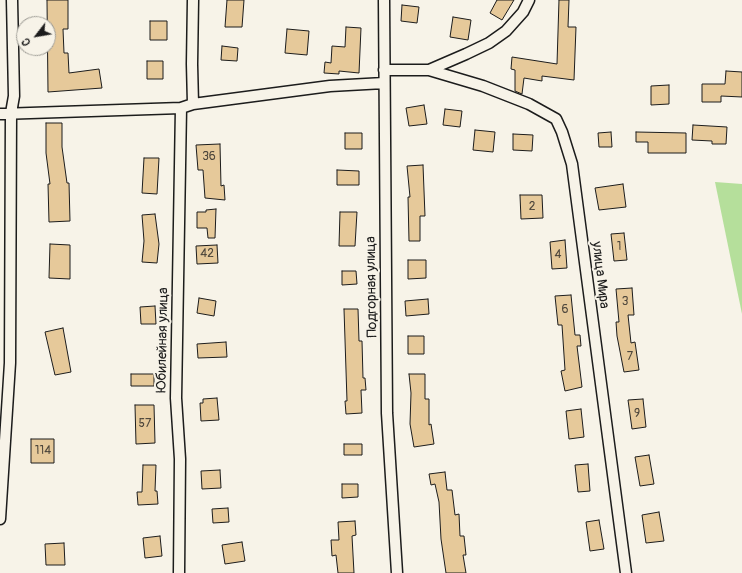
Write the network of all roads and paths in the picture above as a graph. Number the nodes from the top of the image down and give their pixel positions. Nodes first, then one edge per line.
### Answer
1 (12, 0) edge
2 (193, 0) edge
3 (384, 0) edge
4 (529, 0) edge
5 (384, 70) junction
6 (429, 70) junction
7 (384, 82) junction
8 (193, 104) junction
9 (181, 108) junction
10 (11, 113) junction
11 (0, 114) edge
12 (0, 519) edge
13 (179, 573) edge
14 (397, 573) edge
15 (626, 573) edge

1 - 10 street
2 - 8 street
3 - 5 street, Подгорная улица
4 - 6 street
5 - 6 street
5 - 7 street, Подгорная улица
6 - 15 street, улица Мира
7 - 8 street
7 - 14 street, Подгорная улица
8 - 9 street
9 - 10 street
9 - 13 street, Юбилейная улица
10 - 11 street
10 - 12 street

